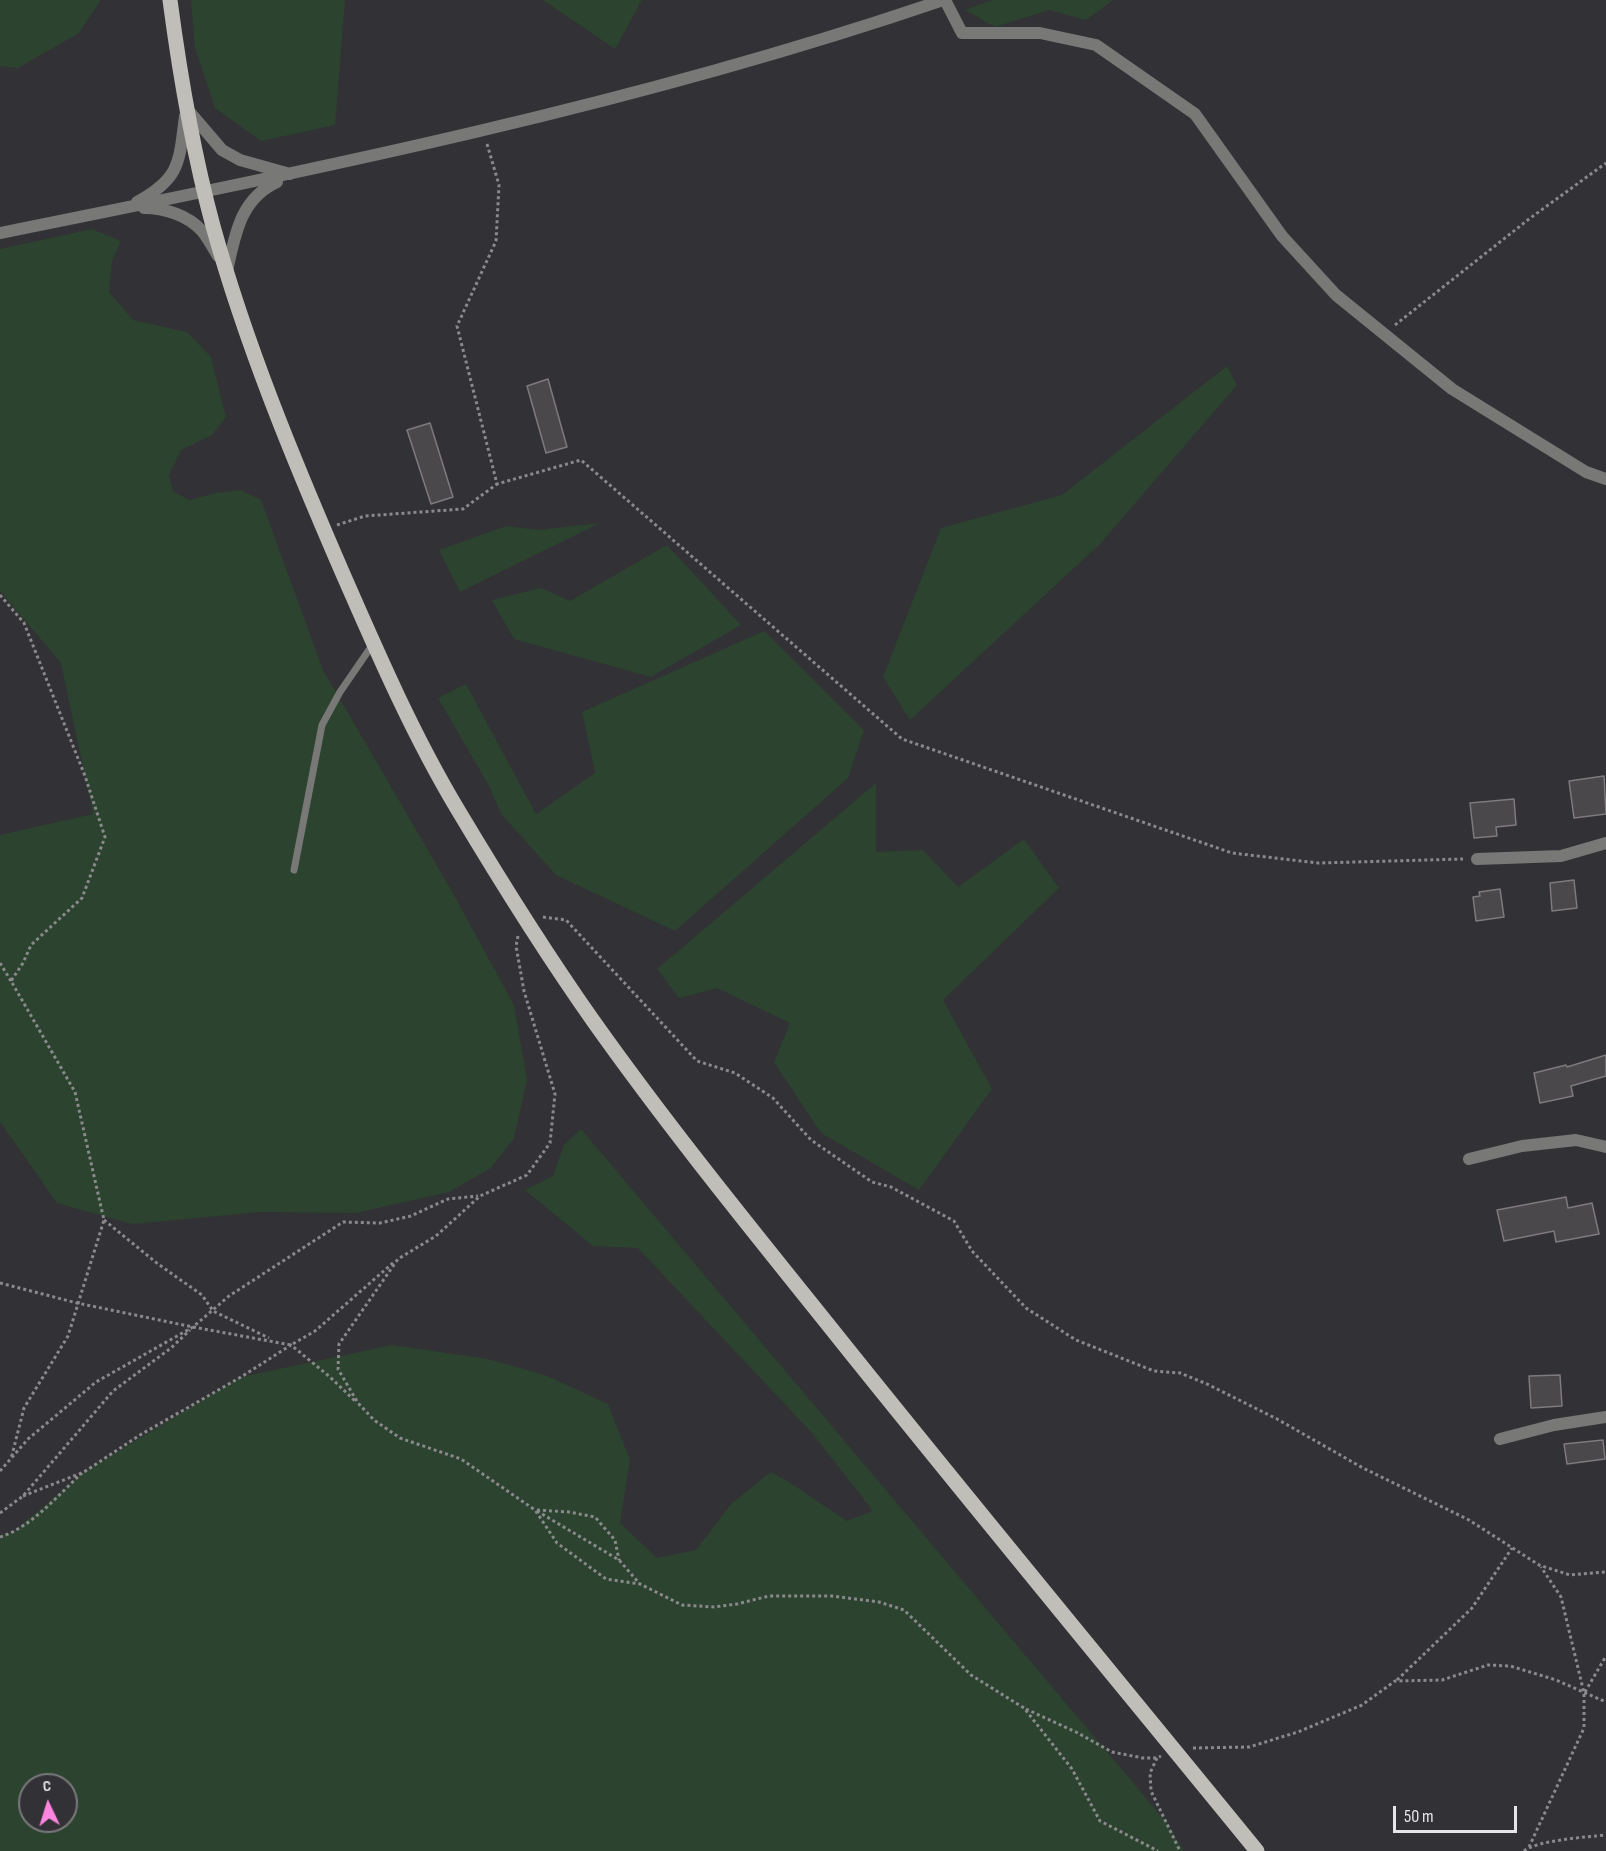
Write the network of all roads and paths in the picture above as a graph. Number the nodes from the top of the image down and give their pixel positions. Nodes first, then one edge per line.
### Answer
1 (170, 0) edge
2 (944, 0) edge
3 (187, 108) junction
4 (483, 131) junction
5 (1606, 163) edge
6 (293, 174) junction
7 (205, 192) junction
8 (125, 208) junction
9 (0, 233) edge
10 (227, 270) junction
11 (1384, 334) junction
12 (1606, 479) edge
13 (497, 484) junction
14 (324, 529) junction
15 (0, 595) edge
16 (374, 644) junction
17 (1606, 843) edge
18 (1477, 859) joint
19 (294, 870) dead end
20 (523, 914) junction
21 (0, 963) edge
22 (11, 981) junction
23 (1606, 1147) edge
24 (1469, 1159) dead end
25 (480, 1196) junction
26 (104, 1220) junction
27 (398, 1259) junction
28 (0, 1283) edge
29 (77, 1303) junction
30 (213, 1311) junction
31 (193, 1327) junction
32 (275, 1341) junction
33 (291, 1345) junction
34 (1606, 1417) edge
35 (374, 1420) junction
36 (1500, 1439) dead end
37 (11, 1459) junction
38 (0, 1472) edge
39 (84, 1472) junction
40 (23, 1496) junction
41 (535, 1510) junction
42 (0, 1513) edge
43 (0, 1538) edge
44 (1512, 1548) junction
45 (619, 1560) junction
46 (1539, 1565) junction
47 (1606, 1572) edge
48 (640, 1584) junction
49 (1606, 1656) edge
50 (1395, 1681) junction
51 (1584, 1693) junction
52 (1606, 1702) edge
53 (1024, 1708) junction
54 (1174, 1749) junction
55 (1157, 1758) junction
56 (1606, 1834) edge
57 (1529, 1847) junction
58 (1158, 1851) edge
59 (1180, 1851) edge
60 (1257, 1851) edge
61 (1524, 1851) edge

1 - 3 main road
2 - 4 street
2 - 11 street
3 - 6 street
3 - 7 main road
3 - 8 street
4 - 6 street
4 - 13 path
5 - 11 path
6 - 7 street
6 - 10 street
7 - 8 street
7 - 10 main road
8 - 9 street
8 - 10 street
10 - 14 main road
11 - 12 street
13 - 14 path
13 - 18 path
14 - 16 main road
15 - 22 path
16 - 19 lane
16 - 20 main road
17 - 18 street
20 - 25 path
20 - 44 path
20 - 54 main road
21 - 22 path
22 - 26 path
23 - 24 street
25 - 27 path
25 - 30 path
26 - 29 path
26 - 30 path
27 - 33 path
27 - 35 path
28 - 29 path
29 - 31 path
29 - 37 path
30 - 31 path
30 - 32 path
31 - 32 path
31 - 37 path
31 - 40 path
32 - 33 path
33 - 35 path
33 - 39 path
34 - 36 street
35 - 41 path
37 - 38 path
39 - 40 path
39 - 43 path
40 - 42 path
41 - 45 path
41 - 45 path
41 - 48 path
44 - 46 path
44 - 50 path
45 - 48 path
46 - 47 path
46 - 51 path
48 - 53 path
49 - 51 path
50 - 51 path
50 - 54 path
51 - 52 path
51 - 57 path
53 - 55 path
53 - 58 path
54 - 55 path
54 - 60 main road
55 - 59 path
56 - 57 path
57 - 61 path

